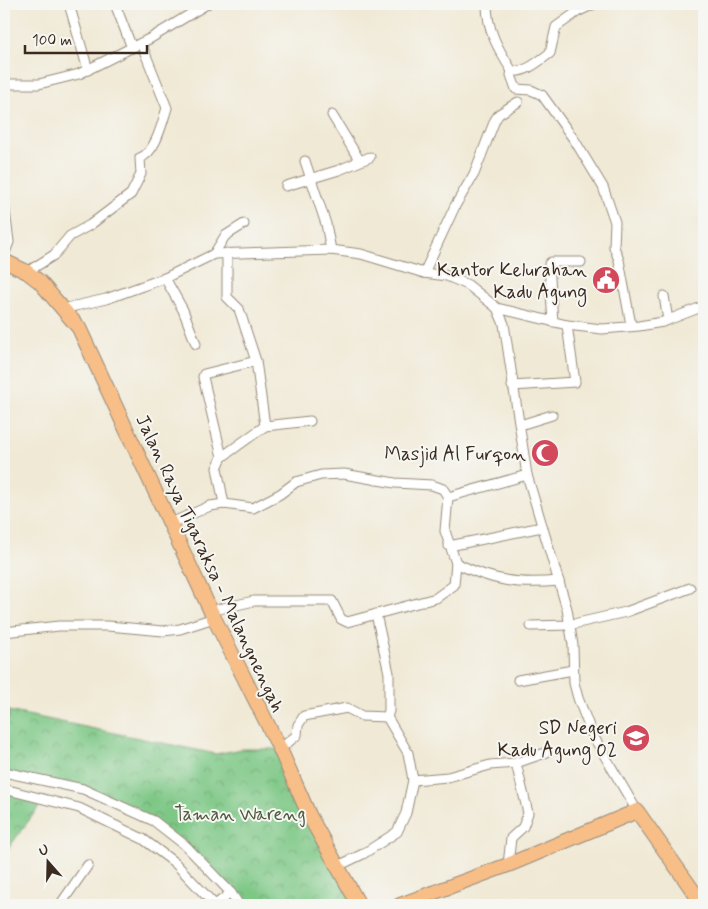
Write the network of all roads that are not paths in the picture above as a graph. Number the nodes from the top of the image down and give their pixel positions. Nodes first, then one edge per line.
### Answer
1 (69, 4) edge
2 (115, 4) edge
3 (207, 4) edge
4 (487, 4) edge
5 (594, 4) edge
6 (141, 43) junction
7 (132, 48) junction
8 (88, 70) junction
9 (512, 71) junction
10 (4, 84) edge
11 (518, 102) dead end
12 (332, 115) dead end
13 (370, 157) dead end
14 (305, 161) dead end
15 (360, 162) junction
16 (311, 178) junction
17 (286, 186) dead end
18 (4, 203) edge
19 (244, 224) dead end
20 (331, 250) junction
21 (227, 253) junction
22 (214, 254) junction
23 (4, 255) edge
24 (4, 261) edge
25 (581, 262) dead end
26 (27, 272) junction
27 (424, 274) junction
28 (165, 278) junction
29 (664, 296) dead end
30 (704, 306) edge
31 (497, 308) junction
32 (62, 309) junction
33 (668, 320) junction
34 (553, 322) junction
35 (567, 325) junction
36 (631, 325) junction
37 (196, 344) dead end
38 (256, 361) junction
39 (512, 386) junction
40 (552, 414) dead end
41 (310, 421) dead end
42 (520, 425) junction
43 (265, 426) junction
44 (222, 457) junction
45 (527, 475) junction
46 (448, 497) junction
47 (224, 504) junction
48 (171, 523) junction
49 (542, 527) junction
50 (449, 546) junction
51 (456, 563) junction
52 (559, 581) junction
53 (690, 588) dead end
54 (212, 614) junction
55 (376, 614) junction
56 (569, 625) junction
57 (532, 626) dead end
58 (4, 632) edge
59 (573, 670) junction
60 (518, 680) dead end
61 (4, 710) edge
62 (4, 714) edge
63 (387, 716) junction
64 (280, 749) junction
65 (545, 753) dead end
66 (516, 763) junction
67 (4, 772) edge
68 (412, 780) junction
69 (4, 789) edge
70 (637, 811) junction
71 (88, 865) dead end
72 (508, 865) junction
73 (338, 866) junction
74 (231, 893) junction
75 (60, 905) edge
76 (215, 905) edge
77 (239, 905) edge
78 (359, 905) edge
79 (400, 905) edge
80 (703, 905) edge

1 - 8 street
2 - 7 street
3 - 6 street
4 - 9 street
5 - 9 street
6 - 7 street
6 - 26 street
7 - 8 street
8 - 10 street
9 - 36 street
11 - 27 street
12 - 15 street
13 - 15 street
14 - 16 street
15 - 16 street
16 - 17 street
16 - 20 street
18 - 23 street
19 - 22 street
20 - 21 street
20 - 27 street
21 - 22 street
21 - 38 street
22 - 28 street
24 - 26 main road, Jalan Raya Tigaraksa - Malangnengah
25 - 34 street
26 - 32 main road, Jalan Raya Tigaraksa - Malangnengah
27 - 31 street
28 - 32 street
28 - 37 street
29 - 33 street
30 - 33 street
31 - 34 street
31 - 39 street
32 - 48 main road, Jalan Raya Tigaraksa - Malangnengah
33 - 36 street
34 - 35 street
35 - 36 street
35 - 39 street
38 - 43 street
38 - 44 street
39 - 42 street
40 - 42 street
41 - 43 street
42 - 45 street
43 - 44 street
44 - 47 street
45 - 46 street
45 - 49 street
46 - 47 street
46 - 50 street
47 - 48 street
48 - 54 main road, Jalan Raya Tigaraksa - Malangnengah
49 - 50 street
49 - 52 street
50 - 51 street
51 - 52 street
51 - 55 street
52 - 56 street
53 - 56 street
54 - 55 street
54 - 58 street
54 - 64 main road, Jalan Raya Tigaraksa - Malangnengah
55 - 63 street
56 - 57 street
56 - 59 street
59 - 60 street
59 - 70 street
61 - 62 street
63 - 64 street
63 - 68 street
64 - 73 main road, Jalan Raya Tigaraksa - Malangnengah
65 - 66 street
66 - 68 street
66 - 72 street
67 - 74 street
68 - 73 street
69 - 76 street
70 - 72 main road
70 - 80 main road
71 - 75 street
72 - 79 main road
73 - 78 main road, Jalan Raya Tigaraksa - Malangnengah
74 - 76 street
74 - 77 street

